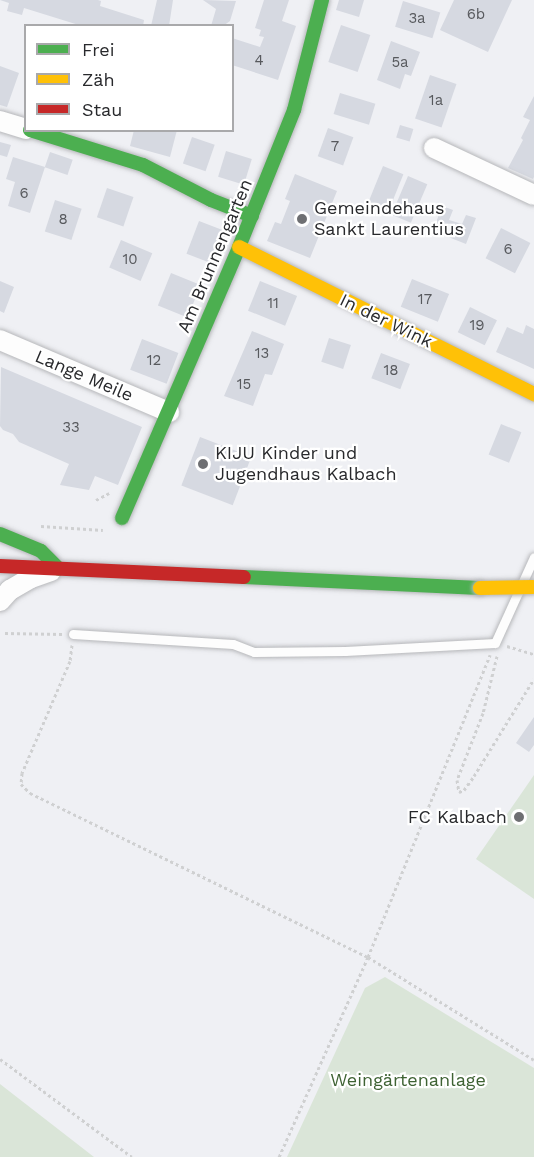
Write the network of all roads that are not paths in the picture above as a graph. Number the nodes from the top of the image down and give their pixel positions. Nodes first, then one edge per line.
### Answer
1 (322, 0) edge
2 (0, 121) edge
3 (24, 129) edge
4 (35, 132) edge
5 (434, 148) dead end
6 (534, 195) edge
7 (252, 216) junction
8 (239, 247) junction
9 (0, 340) edge
10 (534, 394) edge
11 (169, 412) junction
12 (122, 518) road end
13 (0, 534) edge
14 (534, 557) edge
15 (0, 566) edge
16 (59, 568) junction
17 (534, 587) edge
18 (0, 601) edge
19 (73, 634) road end

1 - 7 street, Am Brunnengarten
2 - 3 street
4 - 7 street
5 - 6 street
7 - 8 street, Am Brunnengarten
8 - 10 street, In der Wink
8 - 11 street, Am Brunnengarten
9 - 11 street, Lange Meile
11 - 12 street, Am Brunnengarten
13 - 16 street
14 - 19 lane
15 - 16 street
16 - 17 street, bridge
16 - 18 street

